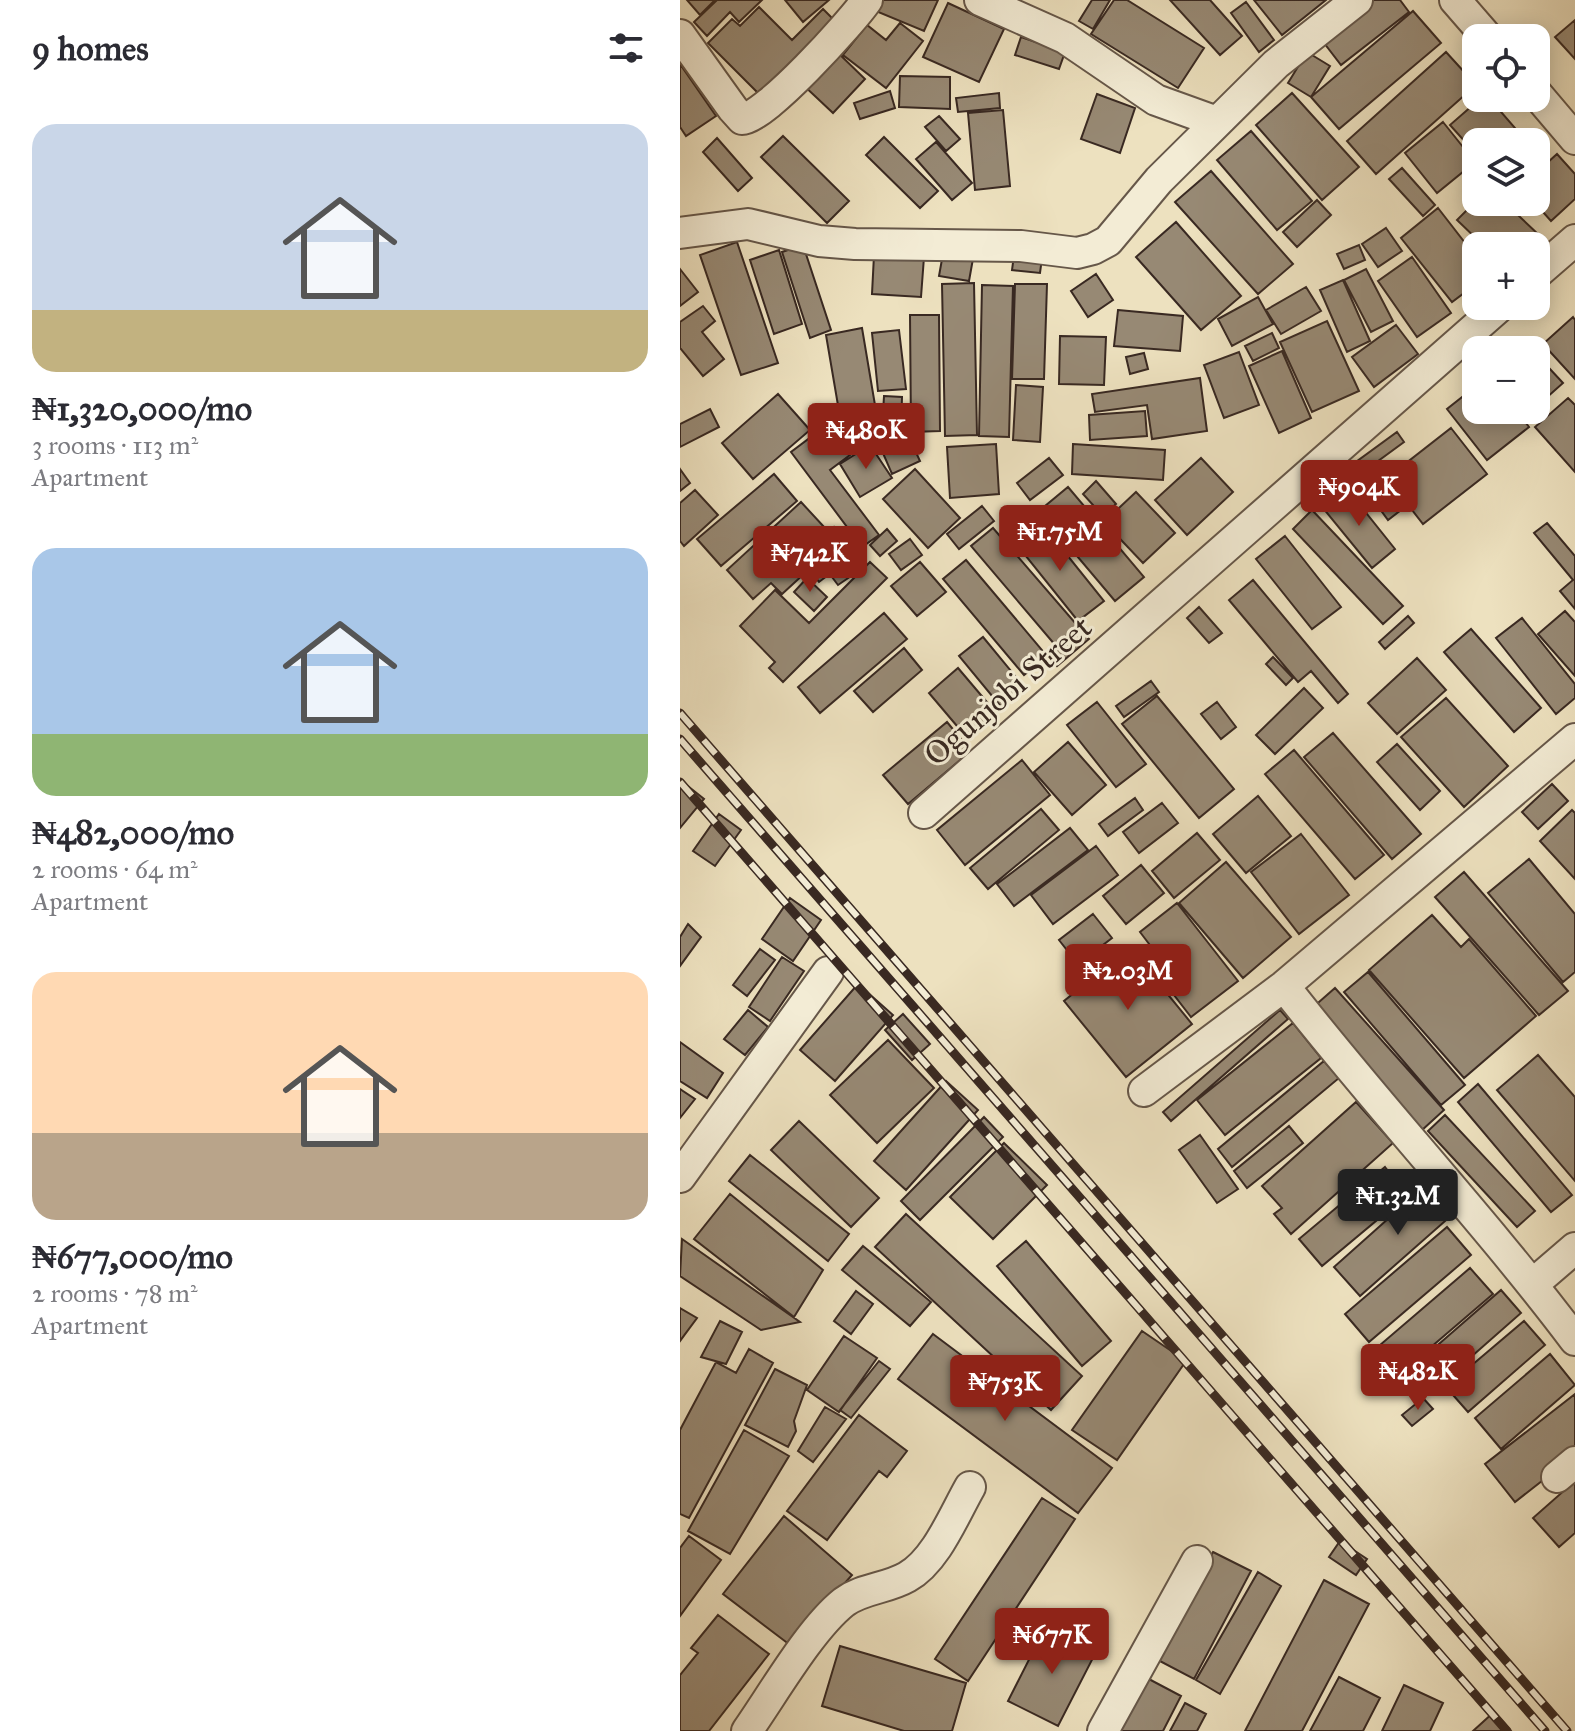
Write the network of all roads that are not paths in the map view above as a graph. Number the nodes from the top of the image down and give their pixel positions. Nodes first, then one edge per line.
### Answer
1 (867, 0) edge
2 (980, 0) edge
3 (1357, 0) edge
4 (1455, 0) edge
5 (1476, 24) edge
6 (680, 35) edge
7 (1550, 110) edge
8 (1217, 122) junction
9 (1575, 139) edge
10 (680, 233) edge
11 (1575, 240) edge
12 (1550, 262) edge
13 (1484, 320) edge
14 (1575, 739) edge
15 (924, 813) dead end
16 (828, 972) dead end
17 (1284, 986) junction
18 (1144, 1091) dead end
19 (680, 1177) edge
20 (1575, 1248) edge
21 (1533, 1284) junction
22 (1575, 1340) edge
23 (970, 1487) dead end
24 (1197, 1561) dead end
25 (747, 1731) edge
26 (1103, 1731) edge

1 - 6 street
2 - 8 street
3 - 8 street
4 - 5 street
7 - 9 street
8 - 10 street
11 - 12 street
13 - 15 street, Ogunjobi Street
14 - 17 street
16 - 19 street
17 - 18 street
17 - 21 street
20 - 21 street
21 - 22 street
23 - 25 street
24 - 26 street

